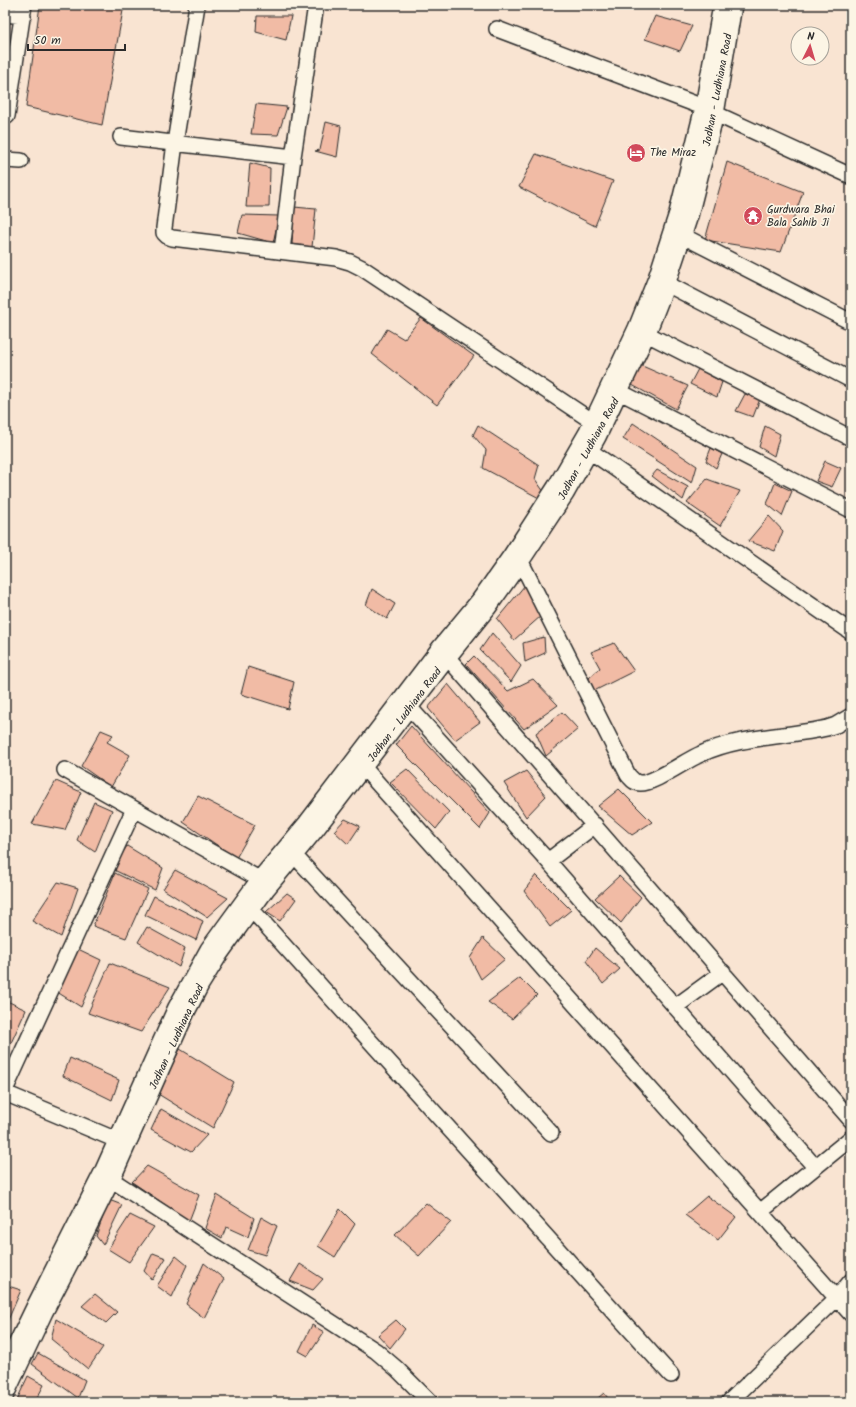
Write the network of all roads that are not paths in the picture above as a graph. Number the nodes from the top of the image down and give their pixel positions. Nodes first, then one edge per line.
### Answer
1 (197, 5) edge
2 (316, 5) edge
3 (721, 5) edge
4 (734, 5) edge
5 (23, 10) edge
6 (5, 14) edge
7 (497, 29) dead end
8 (9, 82) edge
9 (710, 111) junction
10 (7, 116) dead end
11 (121, 137) dead end
12 (175, 142) junction
13 (293, 157) junction
14 (5, 160) edge
15 (21, 161) dead end
16 (851, 176) edge
17 (683, 236) junction
18 (282, 251) junction
19 (667, 284) junction
20 (851, 322) edge
21 (647, 334) junction
22 (851, 380) edge
23 (620, 392) junction
24 (592, 420) junction
25 (851, 438) edge
26 (590, 451) junction
27 (851, 510) edge
28 (521, 562) junction
29 (851, 632) edge
30 (448, 658) junction
31 (410, 708) junction
32 (851, 716) edge
33 (364, 768) junction
34 (65, 770) dead end
35 (134, 809) junction
36 (595, 825) junction
37 (294, 856) junction
38 (548, 861) junction
39 (259, 879) junction
40 (252, 910) junction
41 (723, 972) junction
42 (675, 1007) junction
43 (5, 1091) edge
44 (851, 1120) edge
45 (551, 1133) dead end
46 (851, 1138) edge
47 (123, 1143) junction
48 (815, 1167) junction
49 (112, 1180) junction
50 (760, 1212) junction
51 (851, 1281) edge
52 (837, 1298) junction
53 (851, 1314) edge
54 (5, 1367) edge
55 (671, 1375) dead end
56 (5, 1397) edge
57 (430, 1402) edge
58 (729, 1402) edge

1 - 12 street
2 - 13 street
3 - 9 street, Jodhan - Ludhiana Road
4 - 9 street, Jodhan - Ludhiana Road
5 - 6 street
5 - 8 street
7 - 9 street
8 - 10 street
9 - 16 street
9 - 17 street, Jodhan - Ludhiana Road
9 - 24 street, Jodhan - Ludhiana Road
11 - 12 street
12 - 13 street
12 - 18 street
13 - 18 street
14 - 15 street
17 - 19 street, Jodhan - Ludhiana Road
17 - 20 street
18 - 24 street
19 - 21 street, Jodhan - Ludhiana Road
19 - 22 street
21 - 23 street, Jodhan - Ludhiana Road
21 - 25 street
23 - 26 street, Jodhan - Ludhiana Road
23 - 27 street
24 - 39 street, Jodhan - Ludhiana Road
26 - 28 street, Jodhan - Ludhiana Road
26 - 29 street
28 - 30 street, Jodhan - Ludhiana Road
28 - 32 street
30 - 31 street, Jodhan - Ludhiana Road
30 - 36 street
31 - 33 street, Jodhan - Ludhiana Road
31 - 38 street
33 - 37 street, Jodhan - Ludhiana Road
33 - 50 street
34 - 35 street
35 - 39 street
35 - 43 street
36 - 38 street
36 - 41 street
37 - 40 street, Jodhan - Ludhiana Road
37 - 45 street
38 - 42 street
39 - 47 street, Jodhan - Ludhiana Road
40 - 47 street, Jodhan - Ludhiana Road
40 - 55 street
41 - 42 street
41 - 44 street
42 - 48 street
43 - 47 street
46 - 48 street
47 - 49 street, Jodhan - Ludhiana Road
47 - 54 street, Jodhan - Ludhiana Road
48 - 50 street
49 - 56 street, Jodhan - Ludhiana Road
49 - 57 street
50 - 52 street
51 - 52 street
52 - 53 street
52 - 58 street

